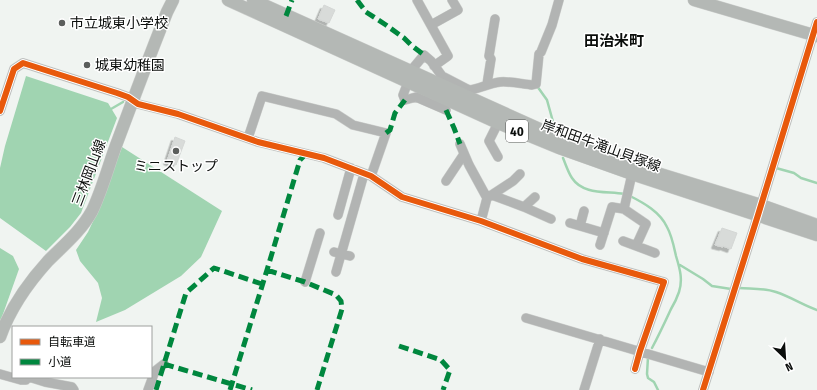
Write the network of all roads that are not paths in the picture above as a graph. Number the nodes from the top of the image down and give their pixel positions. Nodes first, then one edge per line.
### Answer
1 (173, 0) edge
2 (228, 0) edge
3 (253, 0) edge
4 (417, 0) edge
5 (452, 0) edge
6 (559, 0) edge
7 (694, 0) edge
8 (495, 19) dead end
9 (817, 22) edge
10 (431, 25) junction
11 (815, 36) edge
12 (434, 66) junction
13 (410, 78) junction
14 (487, 84) junction
15 (132, 100) junction
16 (446, 110) dead end
17 (0, 111) edge
18 (498, 123) junction
19 (248, 138) junction
20 (460, 144) dead end
21 (464, 154) junction
22 (498, 157) dead end
23 (351, 168) junction
24 (520, 174) dead end
25 (632, 174) junction
26 (367, 175) junction
27 (446, 181) dead end
28 (490, 197) junction
29 (535, 198) dead end
30 (524, 207) junction
31 (624, 209) junction
32 (759, 210) junction
33 (584, 211) dead end
34 (338, 215) dead end
35 (551, 219) dead end
36 (481, 221) junction
37 (570, 223) dead end
38 (817, 225) edge
39 (580, 226) junction
40 (320, 233) dead end
41 (604, 233) junction
42 (817, 235) edge
43 (622, 241) dead end
44 (600, 245) dead end
45 (636, 246) junction
46 (655, 253) dead end
47 (336, 272) dead end
48 (305, 282) dead end
49 (526, 318) dead end
50 (0, 337) edge
51 (600, 339) junction
52 (640, 351) junction
53 (164, 364) dead end
54 (635, 369) dead end
55 (709, 372) junction
56 (0, 374) edge
57 (12, 377) edge
58 (14, 378) edge
59 (28, 378) edge
60 (32, 378) edge
61 (74, 390) edge
62 (148, 390) edge
63 (584, 390) edge
64 (703, 390) edge

1 - 15 main road, 三林岡山線
2 - 13 main road, 岸和田牛滝山貝塚線 / 40
3 - 13 main road, 岸和田牛滝山貝塚線 / 40
4 - 10 street
5 - 10 street
6 - 14 street
7 - 11 main road
8 - 14 street
9 - 11 street
10 - 12 street
11 - 32 street
12 - 13 street
12 - 14 street
13 - 16 street
13 - 18 main road, 岸和田牛滝山貝塚線 / 40
13 - 32 main road, 岸和田牛滝山貝塚線 / 40
15 - 17 street
15 - 19 street
15 - 50 main road, 三林岡山線
18 - 22 street
18 - 25 main road, 岸和田牛滝山貝塚線 / 40
19 - 23 street
19 - 26 street
20 - 21 street
21 - 27 street
21 - 28 street
23 - 26 street
23 - 34 street
24 - 28 street
25 - 31 street
25 - 32 main road, 岸和田牛滝山貝塚線 / 40
26 - 36 street
26 - 47 street
28 - 30 street
28 - 36 street
29 - 30 street
30 - 35 street
31 - 41 street
31 - 45 street
32 - 38 main road, 岸和田牛滝山貝塚線 / 40
32 - 42 main road, 岸和田牛滝山貝塚線 / 40
32 - 55 street
33 - 39 street
36 - 52 street
37 - 39 street
39 - 41 street
40 - 48 street
41 - 44 street
43 - 45 street
45 - 46 street
49 - 51 street
51 - 52 street
51 - 63 street
52 - 54 street
52 - 55 street
53 - 62 street
55 - 64 street
56 - 57 street
58 - 59 street
60 - 61 street

